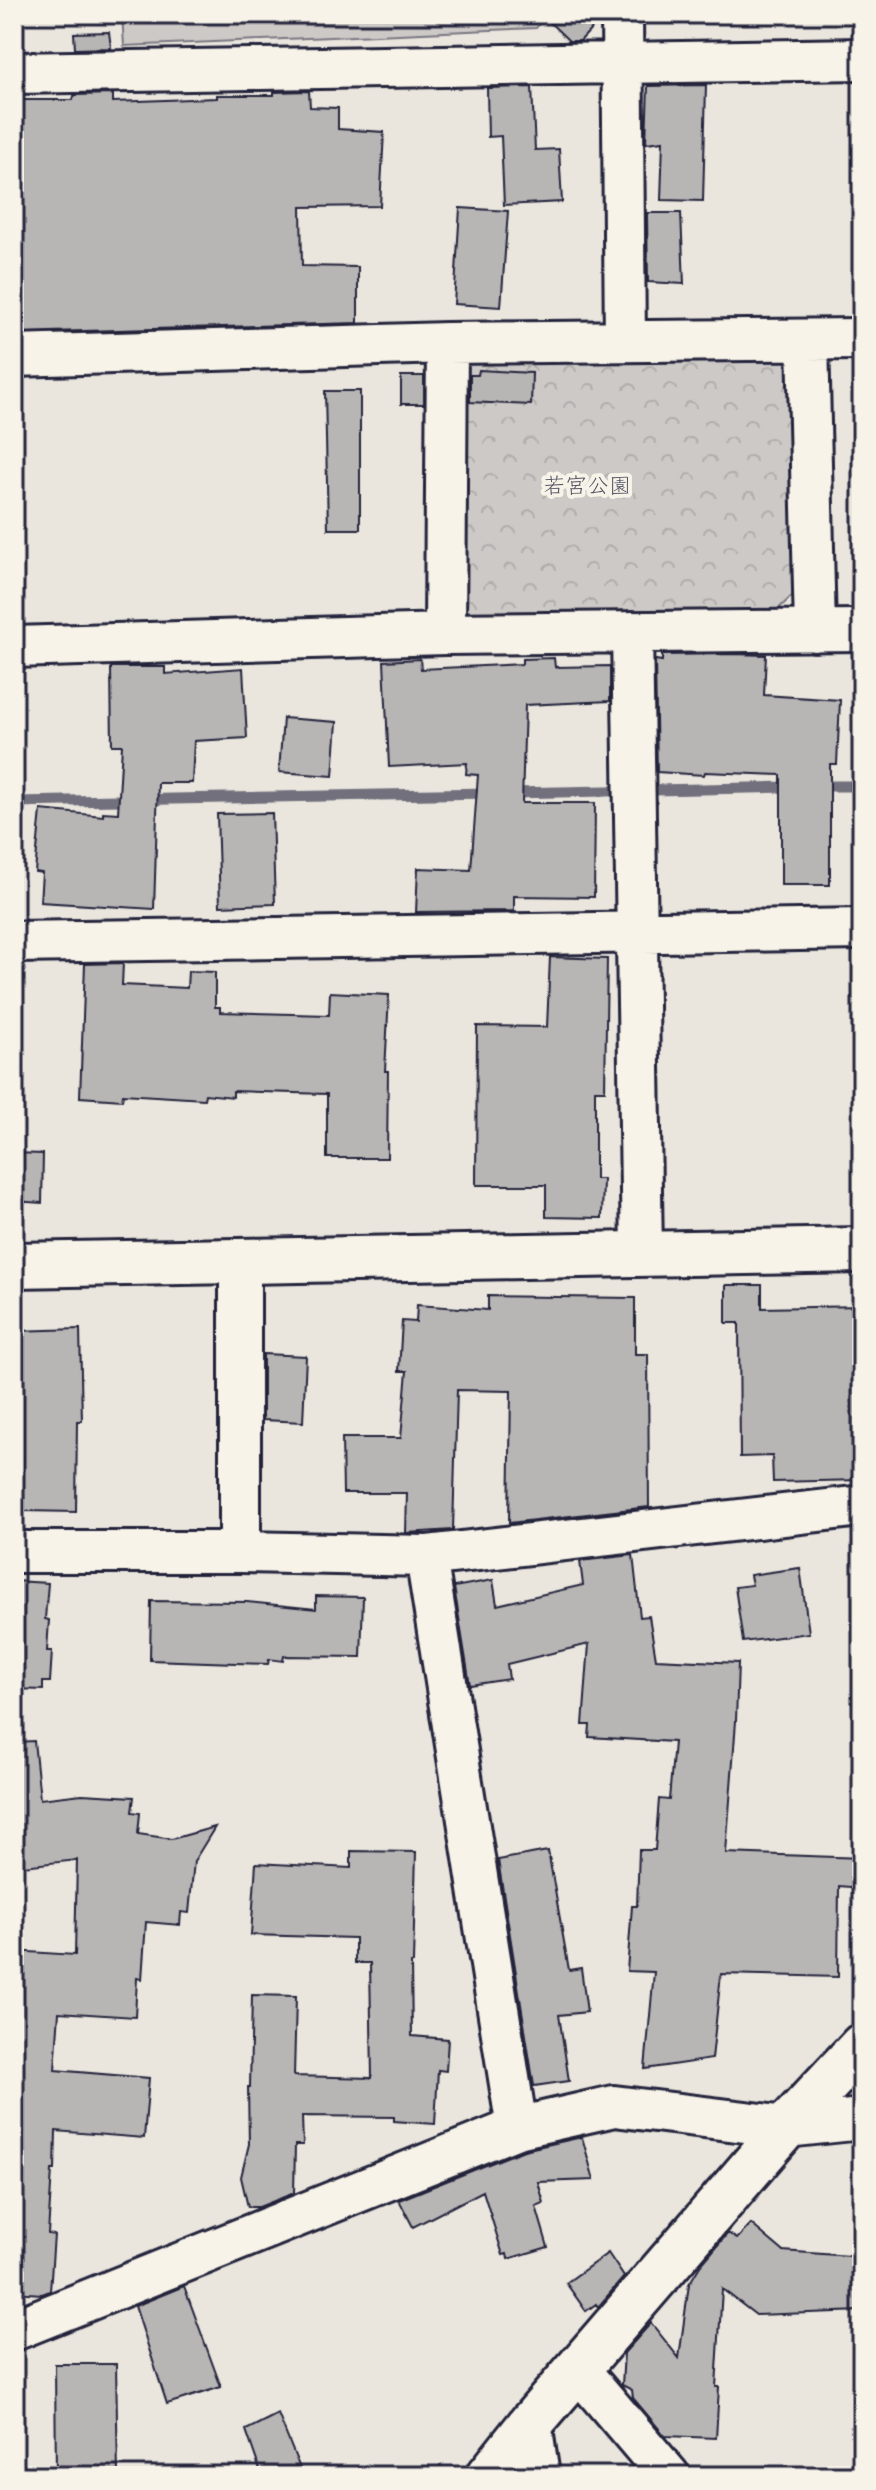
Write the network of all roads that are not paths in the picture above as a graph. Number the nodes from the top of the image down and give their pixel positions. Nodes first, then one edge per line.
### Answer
1 (622, 14) edge
2 (862, 59) edge
3 (622, 63) junction
4 (14, 73) edge
5 (862, 339) edge
6 (808, 340) junction
7 (625, 341) junction
8 (447, 343) junction
9 (14, 356) edge
10 (862, 630) edge
11 (815, 631) junction
12 (632, 632) junction
13 (445, 634) junction
14 (14, 647) edge
15 (862, 929) edge
16 (637, 931) junction
17 (14, 942) edge
18 (862, 1250) edge
19 (642, 1252) junction
20 (240, 1260) junction
21 (14, 1265) edge
22 (862, 1506) edge
23 (14, 1552) edge
24 (240, 1552) junction
25 (426, 1556) junction
26 (862, 2046) edge
27 (862, 2119) edge
28 (786, 2127) junction
29 (517, 2128) junction
30 (14, 2330) edge
31 (578, 2369) junction
32 (531, 2423) junction
33 (489, 2476) edge
34 (539, 2476) edge
35 (669, 2476) edge

1 - 3 street
2 - 3 street
3 - 4 street
3 - 7 street
5 - 6 street
6 - 7 street
6 - 11 street
7 - 8 street
8 - 9 street
8 - 13 street
10 - 11 street
11 - 12 street
12 - 13 street
12 - 16 street
13 - 14 street
15 - 16 street
16 - 17 street
16 - 19 street
18 - 19 street
19 - 20 street
20 - 21 street
20 - 24 street
22 - 25 street
23 - 24 street
24 - 25 street
25 - 29 street
26 - 28 street
27 - 28 street
28 - 29 street
28 - 31 street
29 - 30 street
31 - 32 street
31 - 35 street
32 - 33 street
32 - 34 street

